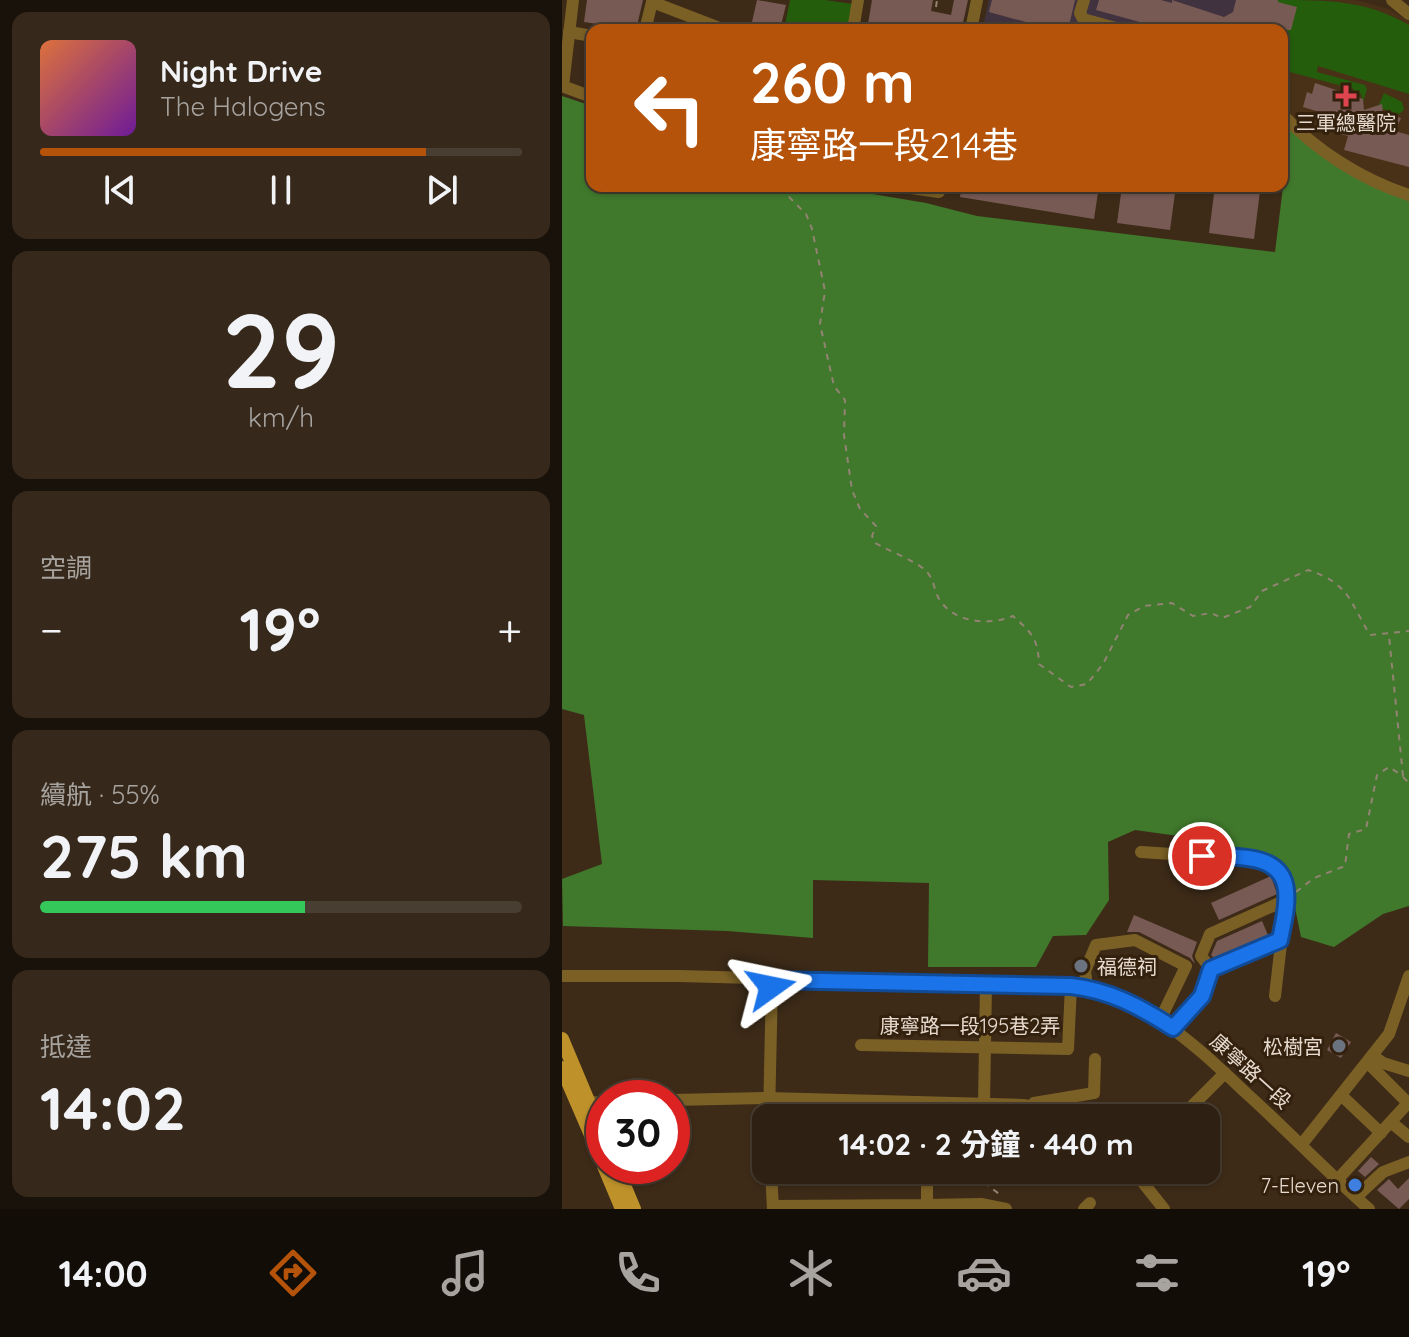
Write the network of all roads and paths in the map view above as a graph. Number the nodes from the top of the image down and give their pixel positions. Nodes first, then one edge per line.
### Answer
1 (573, 0) edge
2 (858, 0) edge
3 (937, 0) edge
4 (977, 0) edge
5 (1084, 0) edge
6 (1378, 0) edge
7 (653, 1) edge
8 (1394, 3) edge
9 (936, 7) dead end
10 (1409, 14) edge
11 (647, 24) edge
12 (710, 24) edge
13 (854, 24) edge
14 (972, 24) edge
15 (1101, 24) edge
16 (569, 32) junction
17 (586, 35) edge
18 (563, 86) edge
19 (586, 95) edge
20 (1288, 120) edge
21 (786, 192) edge
22 (1409, 195) edge
23 (1409, 631) edge
24 (1389, 635) junction
25 (1403, 776) junction
26 (1409, 783) edge
27 (1141, 852) dead end
28 (1286, 900) junction
29 (1280, 940) junction
30 (1211, 969) junction
31 (562, 976) edge
32 (1409, 976) edge
33 (772, 980) junction
34 (986, 985) junction
35 (1071, 986) junction
36 (1087, 988) junction
37 (1275, 996) dead end
38 (1405, 1004) edge
39 (1160, 1020) junction
40 (1173, 1028) junction
41 (562, 1039) edge
42 (861, 1045) dead end
43 (985, 1048) junction
44 (1095, 1059) dead end
45 (1371, 1059) junction
46 (562, 1068) edge
47 (1409, 1071) edge
48 (1225, 1073) junction
49 (1341, 1095) junction
50 (768, 1098) junction
51 (690, 1100) edge
52 (928, 1102) joint
53 (583, 1103) junction
54 (586, 1103) edge
55 (768, 1104) edge
56 (984, 1104) joint
57 (1029, 1104) edge
58 (1194, 1104) edge
59 (1409, 1104) edge
60 (586, 1108) edge
61 (586, 1112) edge
62 (1392, 1123) junction
63 (1381, 1133) junction
64 (1409, 1137) edge
65 (1302, 1144) junction
66 (1409, 1162) edge
67 (1339, 1178) junction
68 (612, 1184) edge
69 (624, 1184) edge
70 (772, 1184) edge
71 (927, 1184) edge
72 (986, 1184) edge
73 (1144, 1184) edge
74 (1356, 1197) junction
75 (1006, 1204) edge
76 (773, 1207) edge
77 (927, 1207) edge
78 (622, 1209) edge
79 (634, 1209) edge
80 (1164, 1209) edge
81 (1369, 1209) edge

1 - 16 street
2 - 13 street
3 - 9 path
4 - 14 street
5 - 15 street
6 - 8 street
7 - 11 street
7 - 12 street
8 - 10 street
16 - 17 street
16 - 18 street
18 - 19 street
20 - 22 street
21 - 24 path
23 - 24 path
24 - 25 path
25 - 26 path
25 - 28 path
27 - 28 street
28 - 29 street
28 - 30 street
29 - 30 street
29 - 37 street
30 - 40 street
31 - 33 street, 康寧路一段
32 - 38 street
33 - 34 street, 康寧路一段
33 - 50 street
34 - 35 street, 康寧路一段
34 - 43 street
35 - 36 street, 康寧路一段
35 - 43 street, 康寧路一段195巷2弄
36 - 39 street, 康寧路一段
36 - 39 street
38 - 45 street
39 - 40 street, 康寧路一段
40 - 48 street, 康寧路一段
41 - 53 main road
42 - 43 street, 康寧路一段195巷2弄
43 - 56 street
44 - 57 street
45 - 47 street
45 - 49 street
45 - 59 street
46 - 53 main road
48 - 58 street
48 - 65 street, 康寧路一段
49 - 63 street
49 - 65 street
50 - 51 street
50 - 52 street
50 - 55 street
52 - 56 street
53 - 54 street
53 - 60 main road
53 - 61 main road
59 - 62 street
62 - 63 street
62 - 64 street
63 - 67 street
65 - 67 street, 康寧路一段
66 - 74 street
67 - 74 street, 康寧路一段
68 - 78 main road
69 - 79 main road
70 - 76 street
71 - 77 street
72 - 75 path
73 - 80 street
74 - 81 street, 康寧路一段
75 - 77 street
76 - 77 street

